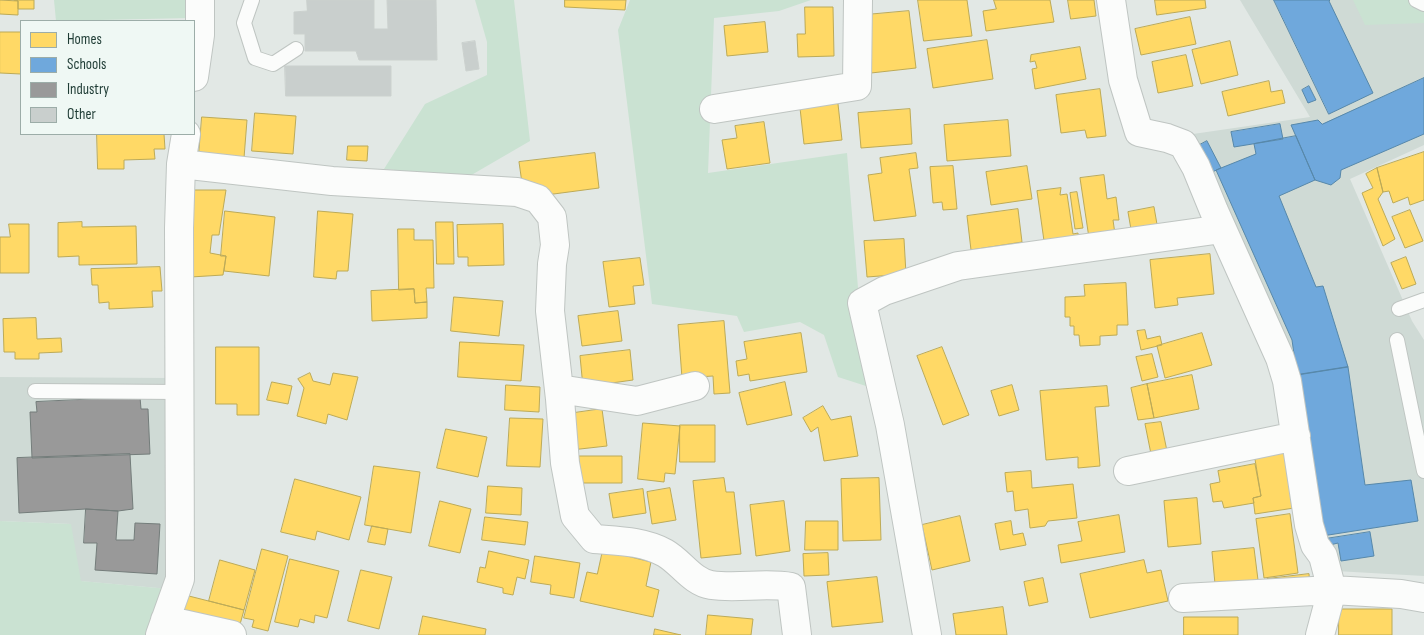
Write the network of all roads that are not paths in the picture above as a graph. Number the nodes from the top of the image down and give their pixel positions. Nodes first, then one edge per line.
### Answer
1 (200, 0) edge
2 (252, 0) edge
3 (858, 0) edge
4 (1111, 0) edge
5 (1416, 0) edge
6 (1424, 4) edge
7 (197, 35) edge
8 (296, 49) dead end
9 (195, 64) edge
10 (714, 109) dead end
11 (186, 135) edge
12 (181, 164) junction
13 (1222, 229) junction
14 (1424, 300) edge
15 (1400, 309) dead end
16 (1397, 340) dead end
17 (695, 386) dead end
18 (559, 389) junction
19 (35, 391) dead end
20 (179, 392) junction
21 (1296, 436) junction
22 (1424, 471) edge
23 (1128, 472) dead end
24 (1332, 590) junction
25 (1183, 598) dead end
26 (1424, 598) edge
27 (162, 628) edge
28 (232, 635) edge
29 (797, 635) edge
30 (927, 635) edge
31 (1320, 635) edge

1 - 7 street
2 - 8 lane
3 - 10 street
4 - 13 street
5 - 6 lane
7 - 9 street
11 - 12 street
12 - 18 street
12 - 20 street
13 - 21 street
13 - 30 street
14 - 15 lane
16 - 22 lane
17 - 18 street
18 - 29 street
19 - 20 lane
20 - 27 street
21 - 23 street
21 - 24 street
24 - 25 street
24 - 26 street
24 - 31 street
27 - 28 street

